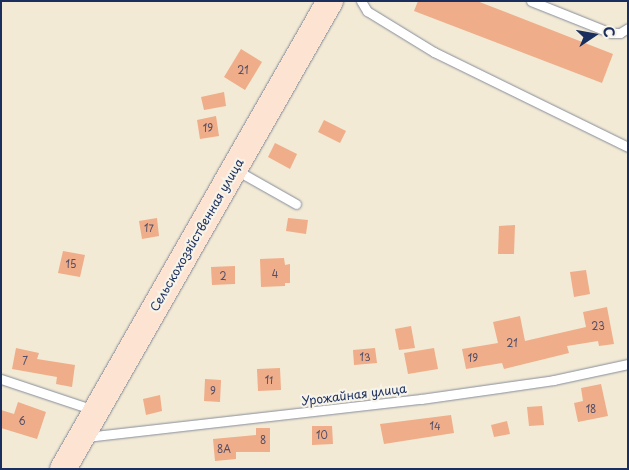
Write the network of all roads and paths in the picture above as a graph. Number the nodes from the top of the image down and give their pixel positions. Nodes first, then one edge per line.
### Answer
1 (330, 1) edge
2 (361, 1) edge
3 (531, 1) edge
4 (628, 28) edge
5 (628, 146) edge
6 (235, 170) junction
7 (296, 204) dead end
8 (628, 364) edge
9 (1, 379) edge
10 (95, 410) junction
11 (81, 437) junction
12 (63, 469) edge

1 - 6 main road, Сельскохозяйственная улица
2 - 5 lane
3 - 4 lane
6 - 7 lane
6 - 10 main road, Сельскохозяйственная улица
8 - 11 lane, Урожайная улица
9 - 10 lane
10 - 11 main road, Сельскохозяйственная улица
11 - 12 main road, Сельскохозяйственная улица

